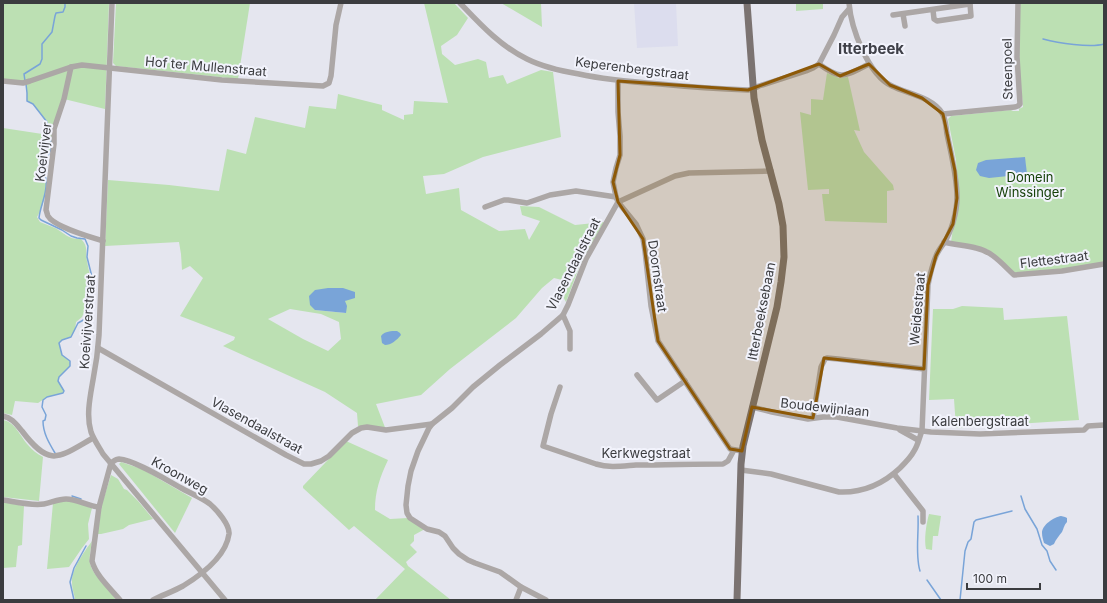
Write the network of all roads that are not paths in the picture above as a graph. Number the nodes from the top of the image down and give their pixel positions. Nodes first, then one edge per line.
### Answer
1 (112, 3) edge
2 (341, 3) edge
3 (460, 3) edge
4 (747, 3) edge
5 (1018, 3) edge
6 (970, 4) edge
7 (849, 6) edge
8 (933, 10) junction
9 (903, 14) junction
10 (893, 16) dead end
11 (905, 26) dead end
12 (819, 64) junction
13 (869, 64) junction
14 (70, 67) junction
15 (110, 69) junction
16 (3, 81) edge
17 (618, 81) junction
18 (753, 89) junction
19 (943, 114) junction
20 (771, 171) junction
21 (617, 199) junction
22 (485, 207) dead end
23 (103, 241) junction
24 (944, 242) junction
25 (1104, 264) edge
26 (563, 315) junction
27 (98, 348) junction
28 (570, 349) dead end
29 (924, 369) junction
30 (637, 375) dead end
31 (685, 381) junction
32 (560, 387) dead end
33 (752, 407) junction
34 (3, 416) edge
35 (813, 418) junction
36 (1104, 425) edge
37 (430, 426) junction
38 (897, 428) junction
39 (922, 431) junction
40 (93, 438) junction
41 (918, 440) junction
42 (734, 450) junction
43 (742, 451) junction
44 (111, 463) junction
45 (741, 470) junction
46 (894, 474) junction
47 (3, 500) edge
48 (99, 507) junction
49 (923, 522) dead end
50 (202, 572) junction
51 (521, 587) junction
52 (120, 600) edge
53 (153, 600) edge
54 (225, 600) edge
55 (516, 600) edge
56 (546, 600) edge
57 (737, 600) edge

1 - 15 street
2 - 15 street, Hof ter Mullenstraat
3 - 17 street, Keperenbergstraat
4 - 18 main road, Itterbeeksebaan
5 - 19 street, Steenpoel
6 - 8 street
6 - 8 street
7 - 12 street
7 - 13 street
8 - 9 street
9 - 10 street
9 - 11 street
12 - 13 street
12 - 18 street
13 - 19 street
14 - 15 street, Hof ter Mullenstraat
14 - 16 street, Hof ter Mullenstraat
14 - 23 street, Koeivijver
15 - 23 street, Koeivijverstraat
17 - 18 street, Keperenbergstraat
17 - 21 street
18 - 20 main road, Itterbeeksebaan
19 - 24 street, Weidestraat
20 - 21 street
20 - 33 main road, Itterbeeksebaan
21 - 22 street
21 - 26 street, Vlasendaalstraat
21 - 31 street, Doornstraat
23 - 27 street, Koeivijverstraat
24 - 25 street, Flettestraat
24 - 29 street, Weidestraat
26 - 28 street
26 - 37 street, Vlasendaalstraat
27 - 37 street, Vlasendaalstraat
27 - 40 street, Koeivijverstraat
29 - 35 street
29 - 39 street, Weidestraat
30 - 31 street
31 - 42 street, Doornstraat
32 - 42 street, Kerkwegstraat
33 - 35 street, Boudewijnlaan
33 - 43 main road, Itterbeeksebaan
34 - 40 street
35 - 38 street, Boudewijnlaan
36 - 39 street, Kalenbergstraat
37 - 51 street
38 - 39 street, Boudewijnlaan
38 - 41 street, Boudewijnlaan
39 - 41 street, Kalenbergstraat
40 - 44 street, Koeivijverstraat
41 - 46 street, Kalenbergstraat
42 - 43 street
43 - 45 main road, Itterbeeksebaan
44 - 48 street
44 - 50 street, Koeivijverstraat
44 - 50 street, Kroonweg
45 - 46 street, Kalenbergstraat
45 - 57 main road, Itterbeeksebaan
46 - 49 street
47 - 48 street
48 - 52 street
50 - 53 street
50 - 54 street, Koeivijverstraat
51 - 55 street
51 - 56 street

